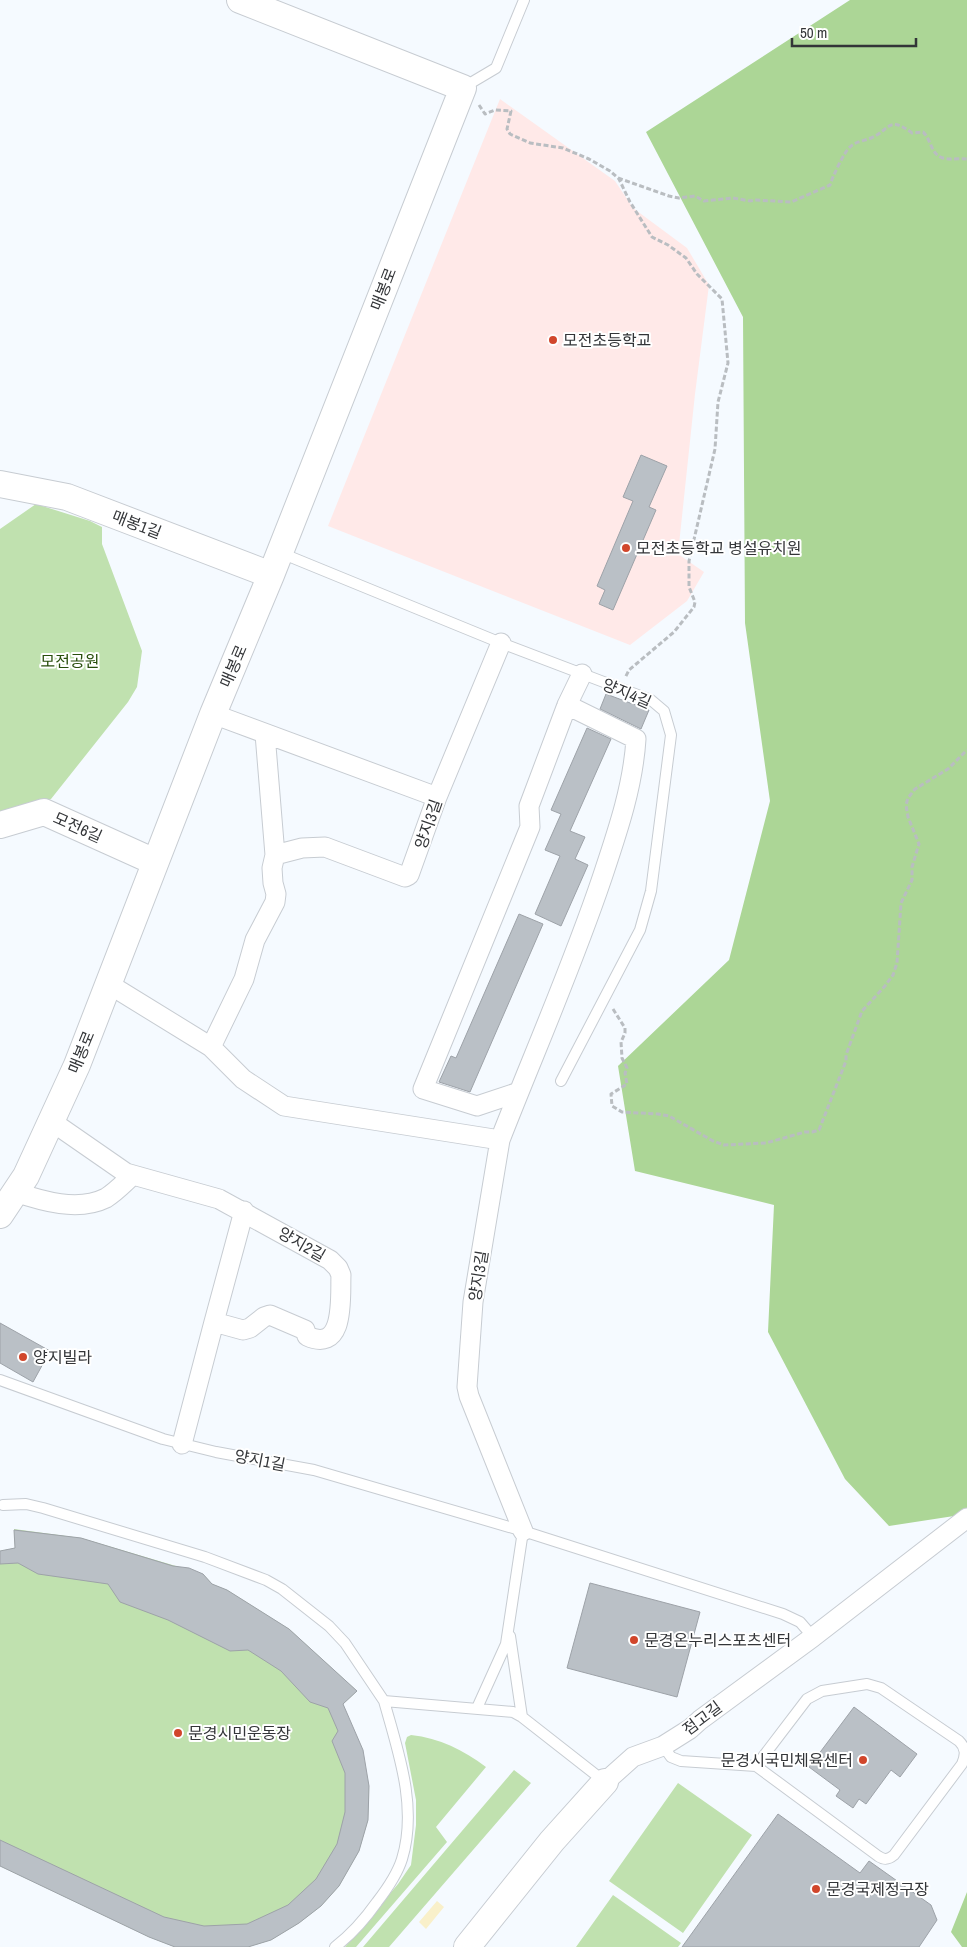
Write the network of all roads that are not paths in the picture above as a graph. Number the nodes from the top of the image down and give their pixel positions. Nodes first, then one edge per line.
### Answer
1 (240, 0) edge
2 (524, 0) edge
3 (465, 86) junction
4 (0, 484) edge
5 (275, 564) junction
6 (501, 643) junction
7 (582, 674) junction
8 (567, 705) junction
9 (213, 714) junction
10 (265, 734) junction
11 (437, 797) junction
12 (0, 826) edge
13 (275, 855) junction
14 (155, 862) junction
15 (107, 983) junction
16 (211, 1047) junction
17 (561, 1081) dead end
18 (519, 1092) junction
19 (51, 1122) junction
20 (500, 1140) junction
21 (133, 1175) junction
22 (15, 1192) junction
23 (244, 1211) junction
24 (0, 1215) edge
25 (214, 1322) junction
26 (0, 1380) edge
27 (182, 1444) junction
28 (3, 1505) dead end
29 (967, 1518) edge
30 (523, 1531) junction
31 (509, 1629) junction
32 (814, 1637) junction
33 (384, 1701) junction
34 (477, 1708) junction
35 (522, 1717) junction
36 (663, 1746) junction
37 (756, 1766) junction
38 (606, 1782) junction
39 (336, 1947) edge
40 (468, 1947) edge

1 - 3 street
2 - 3 lane
3 - 5 street, 매봉로
4 - 5 street, 매봉1길
5 - 6 lane, 양지4길
5 - 9 street, 매봉로
6 - 7 lane, 양지4길
6 - 11 street, 양지3길
7 - 8 street
7 - 17 lane, 양지4길
8 - 18 street, 양지3길
8 - 18 street
9 - 10 street
9 - 14 street, 매봉로
10 - 11 street
10 - 13 street
11 - 13 street, 양지3길
12 - 14 street, 모전6길
13 - 16 street
14 - 15 street, 매봉로
15 - 16 street
15 - 19 street, 매봉로
16 - 20 street
18 - 20 street, 양지3길
19 - 21 street, 양지2길
19 - 22 street, 매봉로
20 - 30 street, 양지3길
21 - 22 street
21 - 23 street, 양지2길
22 - 24 street, 매봉로
23 - 25 street
23 - 25 street, 양지2길
25 - 27 street
26 - 27 lane, 양지1길
27 - 30 lane, 양지1길
28 - 33 lane
29 - 32 street, 점고길
30 - 31 lane, 양지3길
30 - 32 lane, 양지1길
31 - 34 lane, 양지3길
31 - 35 lane
32 - 36 street, 점고길
33 - 34 lane
33 - 39 lane
34 - 35 lane
35 - 38 lane
36 - 37 lane
36 - 38 street, 점고길
37 - 37 lane
38 - 40 street, 점고길

